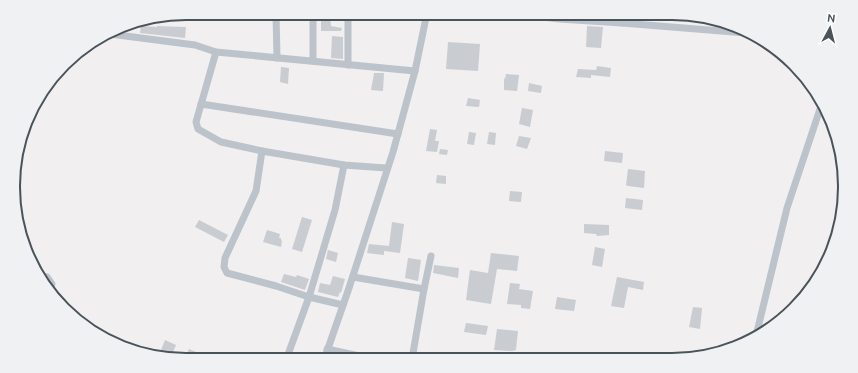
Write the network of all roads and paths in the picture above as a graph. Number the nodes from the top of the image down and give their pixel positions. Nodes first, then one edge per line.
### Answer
1 (276, 20) edge
2 (313, 20) edge
3 (348, 20) edge
4 (426, 20) edge
5 (575, 20) edge
6 (622, 20) edge
7 (622, 23) junction
8 (732, 32) edge
9 (118, 35) edge
10 (216, 52) junction
11 (277, 58) junction
12 (313, 61) junction
13 (348, 65) junction
14 (415, 71) junction
15 (201, 104) junction
16 (820, 110) edge
17 (398, 134) junction
18 (262, 151) junction
19 (344, 164) junction
20 (386, 168) junction
21 (431, 256) dead end
22 (353, 277) junction
23 (424, 289) junction
24 (310, 297) junction
25 (343, 305) junction
26 (758, 329) edge
27 (327, 350) junction
28 (289, 353) edge
29 (326, 353) edge
30 (343, 353) edge
31 (413, 353) edge

1 - 11 street
2 - 12 street
3 - 13 street
4 - 14 street
5 - 7 street
6 - 7 street
7 - 8 street
9 - 10 street
10 - 11 street
10 - 15 street
11 - 12 street
12 - 13 street
13 - 14 street
14 - 17 street
15 - 17 street
15 - 18 street
16 - 26 street
17 - 20 street
18 - 19 street
18 - 24 street
19 - 20 street
19 - 24 street
20 - 22 street
21 - 23 street
22 - 23 street
22 - 25 street
23 - 31 street
24 - 25 street
24 - 28 street
25 - 27 street
27 - 29 street
27 - 30 street

